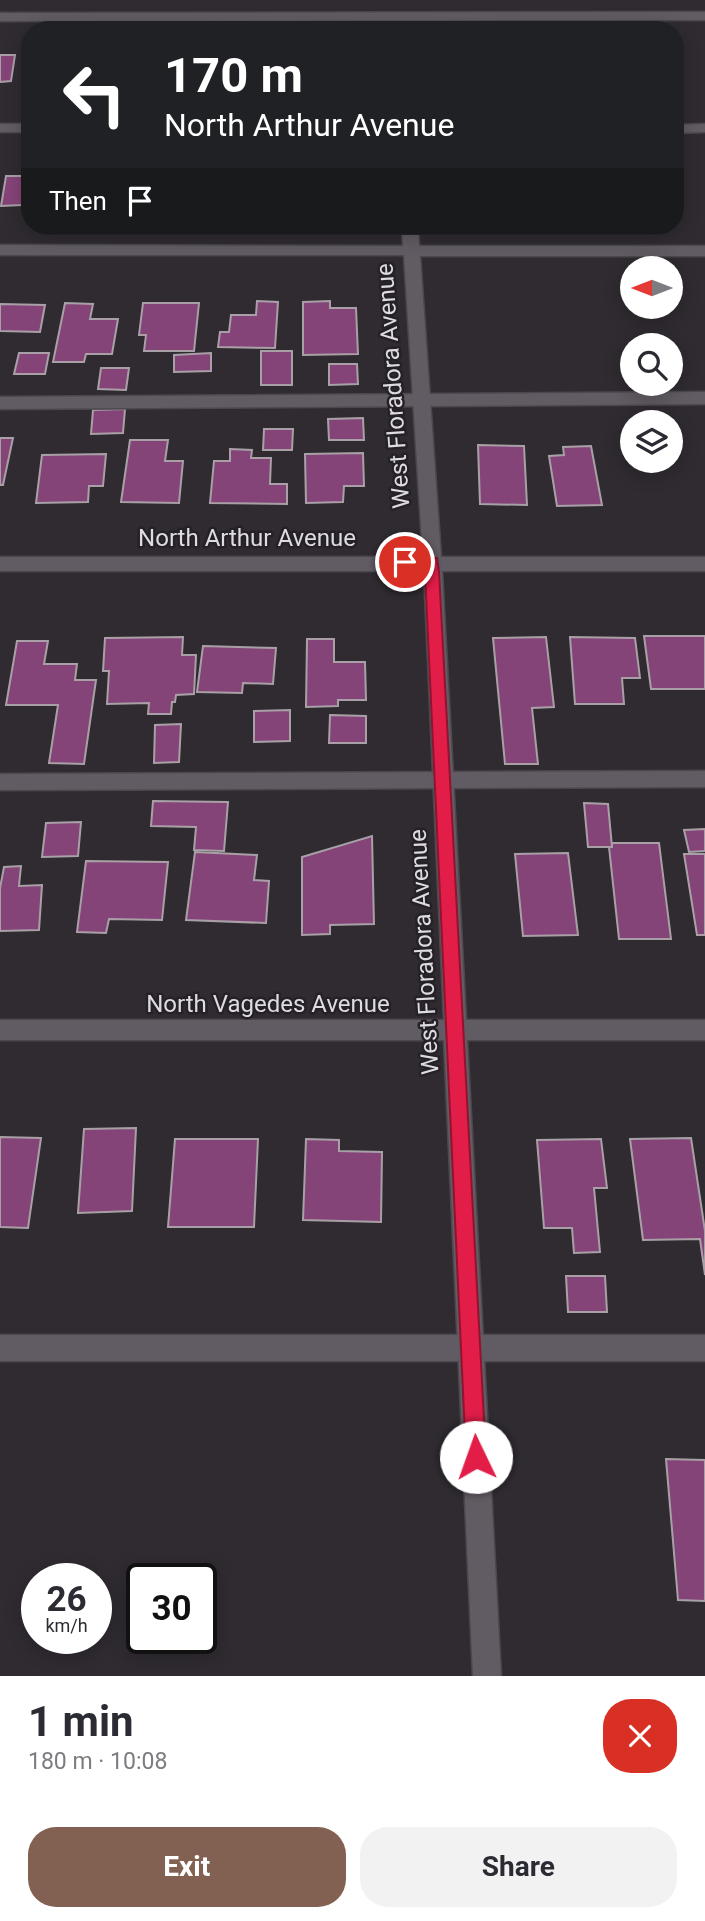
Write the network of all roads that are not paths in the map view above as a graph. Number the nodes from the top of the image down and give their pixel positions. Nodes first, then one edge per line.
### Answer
1 (404, 0) edge
2 (705, 16) edge
3 (0, 17) edge
4 (231, 21) edge
5 (405, 21) edge
6 (518, 21) edge
7 (0, 128) edge
8 (21, 128) edge
9 (705, 128) edge
10 (684, 129) edge
11 (410, 235) edge
12 (0, 250) edge
13 (410, 251) junction
14 (705, 251) edge
15 (705, 398) edge
16 (421, 402) junction
17 (0, 403) edge
18 (432, 562) junction
19 (0, 564) edge
20 (705, 564) edge
21 (705, 779) edge
22 (442, 780) junction
23 (0, 782) edge
24 (0, 1030) edge
25 (454, 1030) junction
26 (705, 1030) edge
27 (0, 1348) edge
28 (470, 1348) junction
29 (705, 1348) edge
30 (487, 1676) edge

1 - 5 street
2 - 6 street
3 - 4 street
7 - 8 street
9 - 10 street
11 - 13 street, West Floradora Avenue
12 - 13 street
13 - 14 street
13 - 16 street, West Floradora Avenue
15 - 16 street
16 - 17 street
16 - 18 street, West Floradora Avenue
18 - 19 street, North Arthur Avenue
18 - 20 street, North Arthur Avenue
18 - 22 street, West Floradora Avenue
21 - 22 street
22 - 23 street
22 - 25 street, West Floradora Avenue
24 - 25 street, North Vagedes Avenue
25 - 26 street, North Vagedes Avenue
25 - 28 street, West Floradora Avenue
27 - 28 street
28 - 29 street
28 - 30 street, West Floradora Avenue

